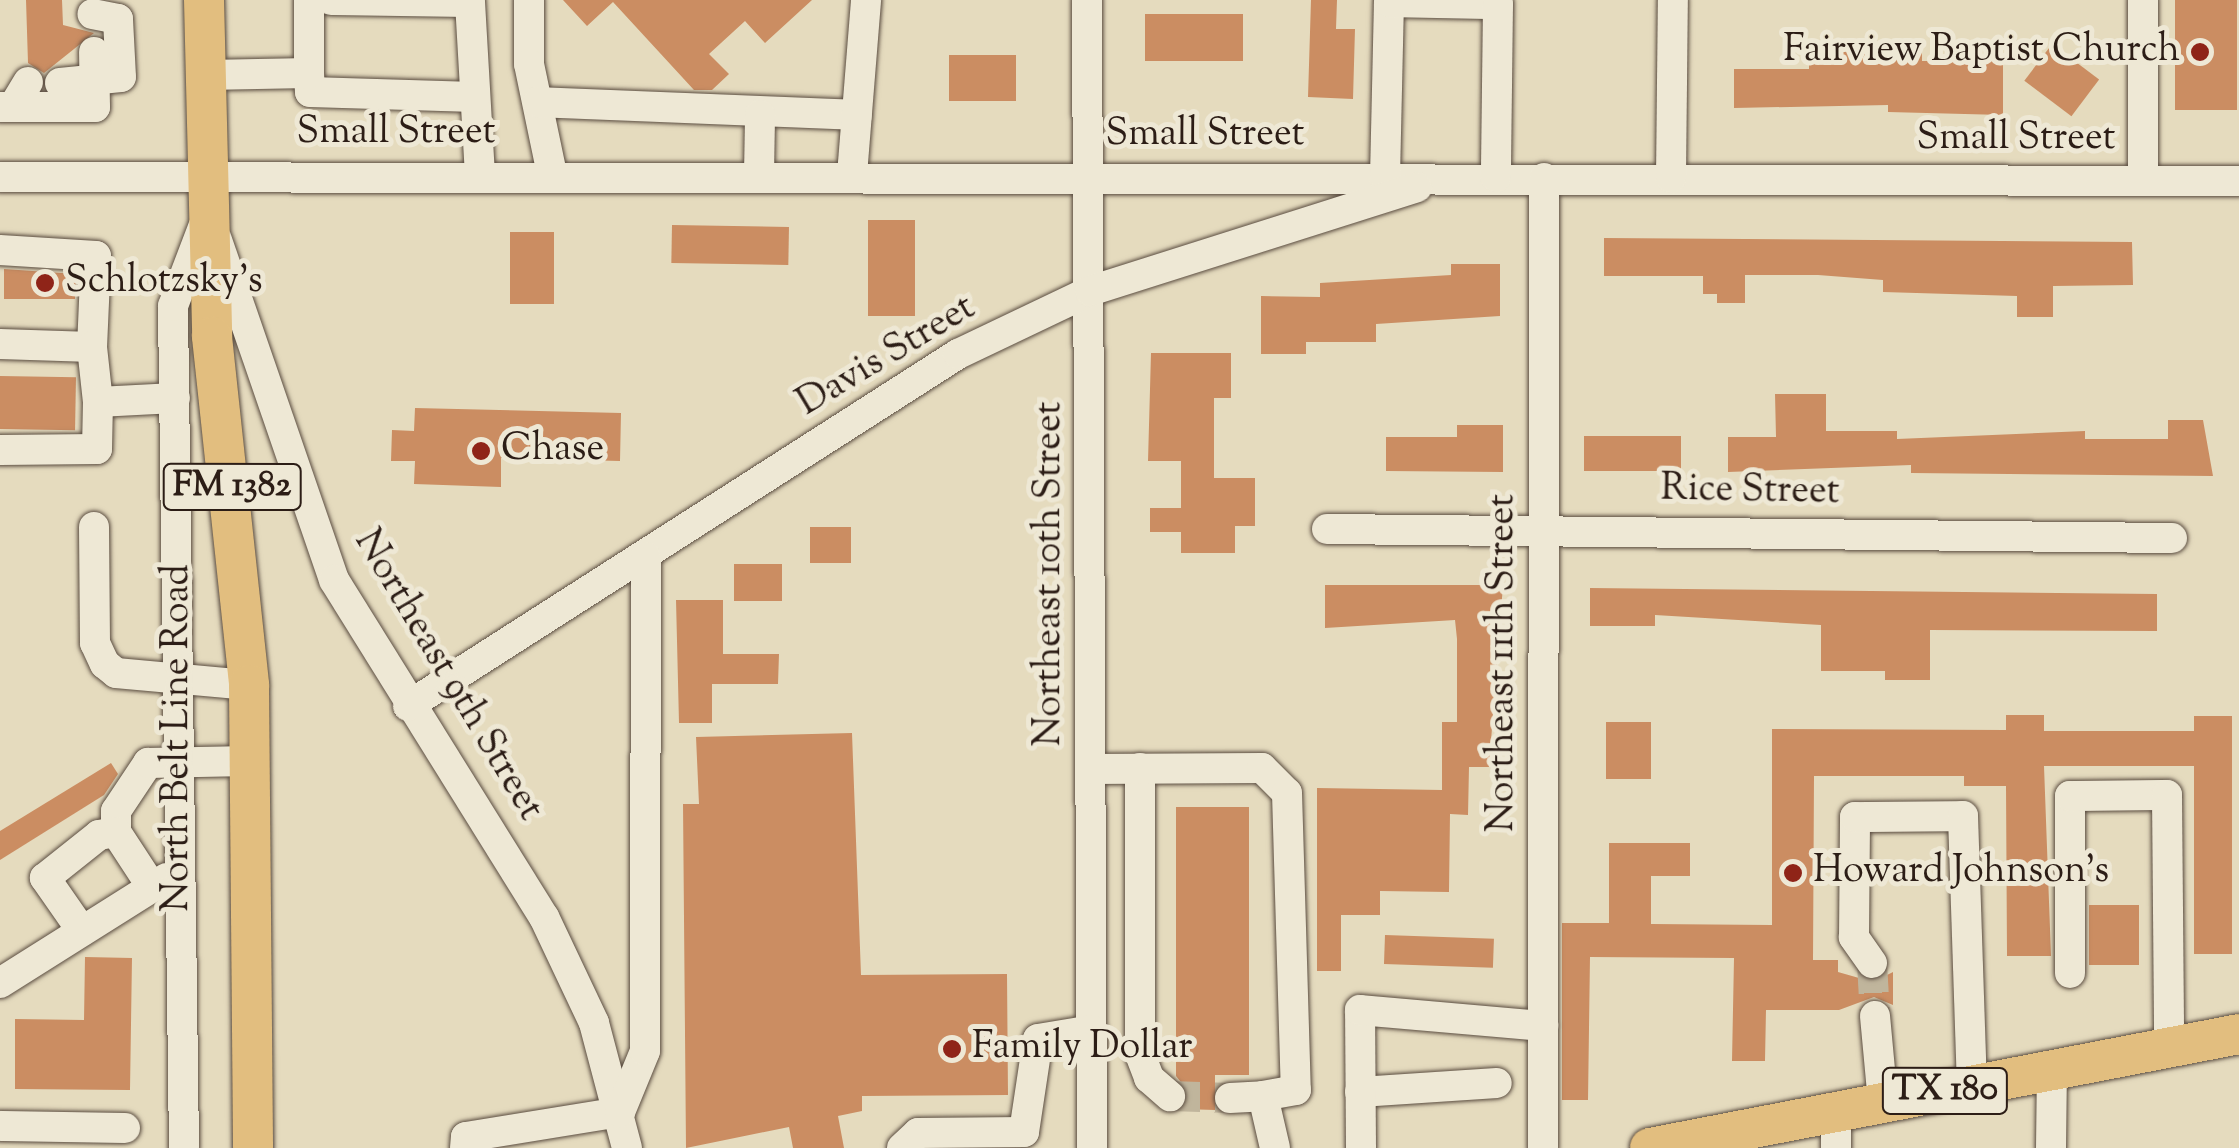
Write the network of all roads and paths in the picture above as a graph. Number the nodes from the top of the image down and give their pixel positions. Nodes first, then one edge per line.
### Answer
1 (204, 0) edge
2 (310, 0) edge
3 (331, 0) edge
4 (529, 0) edge
5 (866, 0) edge
6 (1087, 0) edge
7 (1673, 0) edge
8 (2144, 0) edge
9 (93, 34) edge
10 (309, 74) junction
11 (206, 75) junction
12 (60, 83) dead end
13 (476, 97) junction
14 (14, 99) edge
15 (538, 102) junction
16 (760, 114) junction
17 (857, 114) junction
18 (190, 173) junction
19 (480, 174) junction
20 (552, 174) junction
21 (759, 175) junction
22 (852, 175) junction
23 (1085, 176) junction
24 (0, 177) edge
25 (1385, 177) junction
26 (1454, 178) junction
27 (1496, 178) junction
28 (1544, 178) junction
29 (1671, 178) junction
30 (2143, 180) junction
31 (2239, 180) edge
32 (208, 214) junction
33 (0, 250) edge
34 (1090, 290) junction
35 (0, 344) edge
36 (92, 347) junction
37 (175, 398) junction
38 (98, 402) junction
39 (0, 450) edge
40 (94, 527) dead end
41 (1327, 529) dead end
42 (1545, 530) junction
43 (2172, 538) dead end
44 (646, 557) junction
45 (180, 679) junction
46 (248, 685) junction
47 (408, 706) junction
48 (180, 758) junction
49 (249, 761) junction
50 (1140, 768) junction
51 (1092, 769) junction
52 (116, 832) junction
53 (180, 870) junction
54 (152, 888) junction
55 (82, 931) junction
56 (1872, 964) tunnel mouth
57 (2070, 973) dead end
58 (0, 982) edge
59 (1874, 1016) tunnel mouth
60 (1543, 1026) junction
61 (1092, 1030) junction
62 (2239, 1034) edge
63 (2169, 1047) junction
64 (2052, 1070) junction
65 (1497, 1084) dead end
66 (1972, 1086) junction
67 (1360, 1092) junction
68 (1170, 1096) dead end
69 (1263, 1096) junction
70 (1230, 1098) tunnel mouth
71 (1884, 1103) junction
72 (620, 1112) junction
73 (0, 1126) edge
74 (125, 1128) dead end
75 (1836, 1130) edge
76 (253, 1132) edge
77 (1022, 1140) edge
78 (184, 1148) edge
79 (464, 1148) edge
80 (627, 1148) edge
81 (902, 1148) edge
82 (1092, 1148) edge
83 (1276, 1148) edge
84 (1361, 1148) edge
85 (1542, 1148) edge
86 (1650, 1148) edge
87 (2052, 1148) edge

1 - 11 main road, North Belt Line Road
2 - 10 street
3 - 13 street
4 - 15 street
5 - 17 street
6 - 23 street, Northeast 10th Street
7 - 29 street
8 - 30 street
9 - 12 street
9 - 14 street
10 - 11 street
10 - 13 street
11 - 18 main road, North Belt Line Road
13 - 19 street
15 - 16 street
15 - 20 street
16 - 17 street
16 - 21 street
17 - 22 street
18 - 19 street, Small Street
18 - 24 street, Small Street
18 - 32 main road, North Belt Line Road
19 - 20 street, Small Street
20 - 21 street, Small Street
21 - 22 street, Small Street
22 - 23 street, Small Street
23 - 25 street, Small Street
23 - 34 street, Northeast 10th Street
25 - 26 street, Small Street
25 - 27 street
26 - 27 street, Small Street
26 - 34 street, Davis Street
27 - 28 street, Small Street
28 - 29 street, Small Street
28 - 42 street, Northeast 11th Street
29 - 30 street, Small Street
30 - 31 street, Small Street
32 - 37 street, North Belt Line Road / FM 1382
32 - 46 main road, North Belt Line Road / FM 1382
32 - 47 street, Northeast 9th Street
33 - 36 street
34 - 44 street, Davis Street
34 - 51 street, Northeast 10th Street
35 - 36 street
36 - 38 street
37 - 38 street
37 - 45 street, North Belt Line Road / FM 1382
38 - 39 street
40 - 45 street
41 - 42 street, Rice Street
42 - 43 street, Rice Street
42 - 60 street, Northeast 11th Street
44 - 47 street, Davis Street
44 - 72 street
45 - 46 street
45 - 48 street, North Belt Line Road / FM 1382
46 - 49 main road, North Belt Line Road / FM 1382
47 - 72 street, Northeast 9th Street
48 - 49 street
48 - 52 street
48 - 53 street, North Belt Line Road / FM 1382
49 - 76 main road, North Belt Line Road / FM 1382
50 - 51 street
50 - 68 street
50 - 69 street
51 - 61 street, Northeast 10th Street
52 - 54 street
52 - 55 street
53 - 54 street
53 - 78 street, North Belt Line Road / FM 1382
54 - 55 street
55 - 58 street
56 - 66 street
57 - 63 street
59 - 71 street
60 - 67 street
60 - 85 street, Northeast 11th Street
61 - 77 street
61 - 82 street, Northeast 10th Street
62 - 63 main road, TX 180
63 - 64 main road, TX 180
64 - 66 main road, TX 180
64 - 87 street
65 - 67 street
66 - 71 main road, TX 180
67 - 84 street
69 - 70 street
69 - 83 street
71 - 75 main road, TX 180
72 - 79 street
72 - 80 street, Northeast 9th Street
73 - 74 street
75 - 86 main road, TX 180
77 - 81 street

